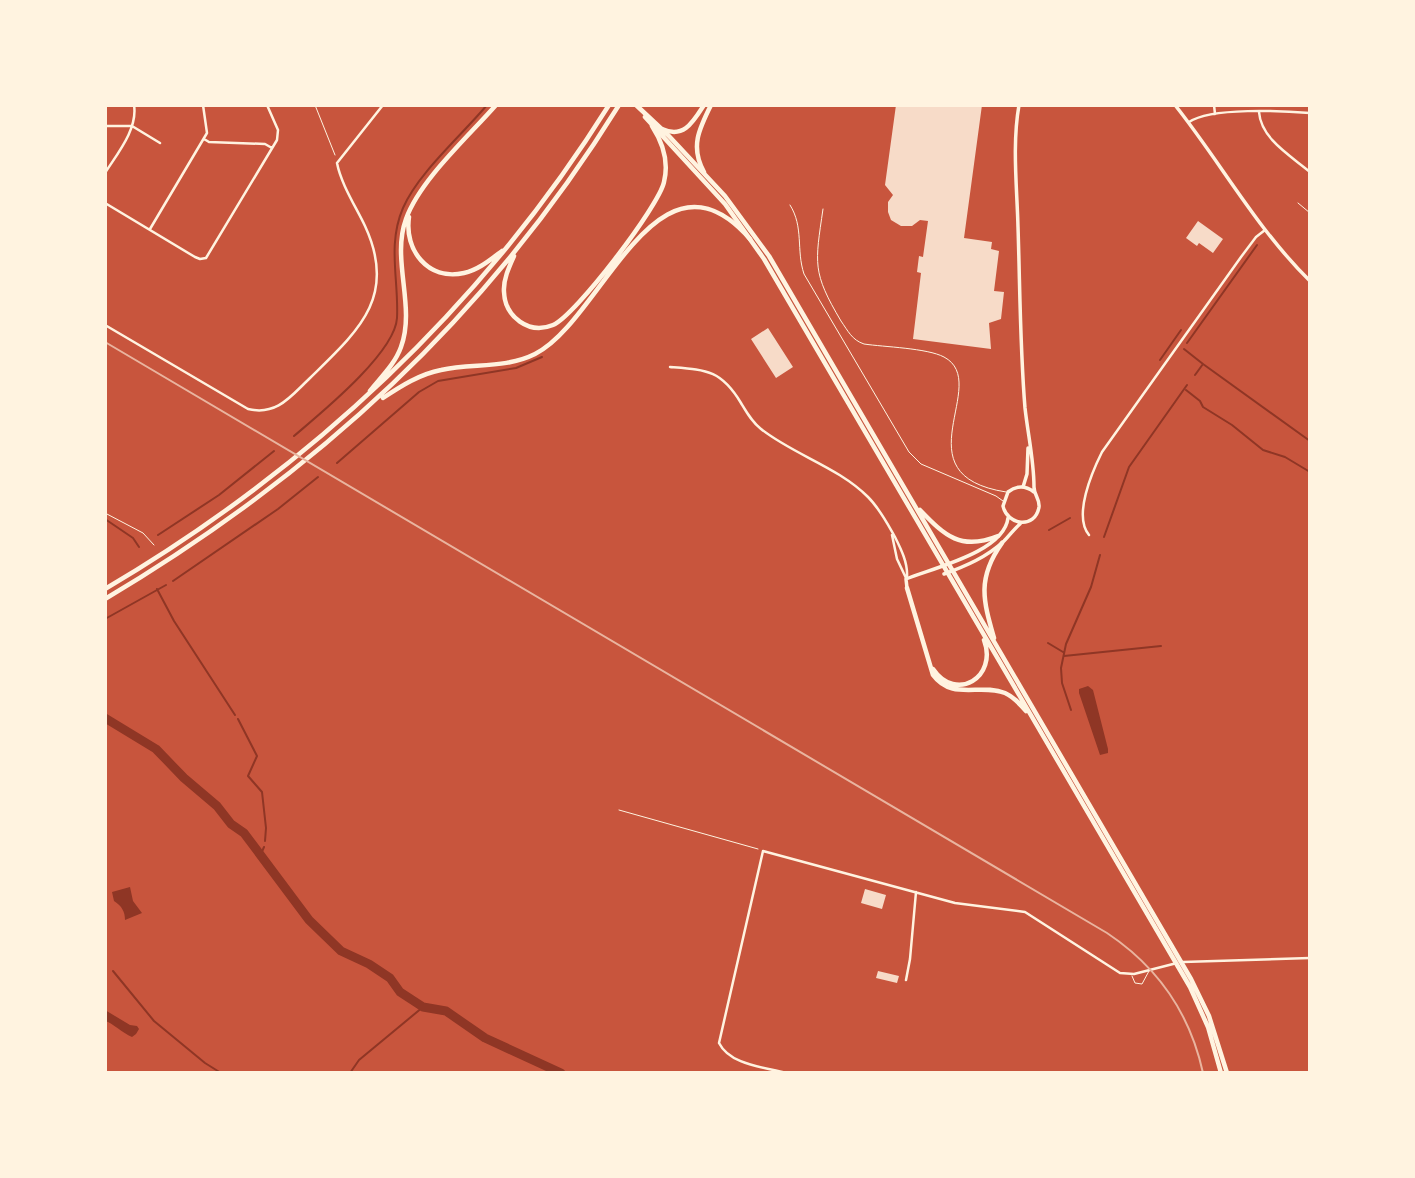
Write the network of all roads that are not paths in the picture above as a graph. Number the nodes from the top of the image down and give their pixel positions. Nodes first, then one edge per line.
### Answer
1 (134, 105) edge
2 (203, 105) edge
3 (267, 105) edge
4 (496, 105) edge
5 (608, 105) edge
6 (619, 105) edge
7 (636, 105) edge
8 (704, 105) edge
9 (710, 105) edge
10 (1019, 105) edge
11 (1175, 105) edge
12 (1214, 105) edge
13 (381, 106) edge
14 (1284, 106) edge
15 (641, 111) junction
16 (1284, 111) junction
17 (1259, 112) junction
18 (1310, 113) edge
19 (1215, 114) junction
20 (1188, 122) junction
21 (105, 125) edge
22 (132, 126) junction
23 (652, 126) junction
24 (662, 129) junction
25 (204, 139) junction
26 (160, 143) dead end
27 (272, 148) junction
28 (704, 172) junction
29 (1310, 172) edge
30 (105, 173) edge
31 (105, 203) edge
32 (1298, 204) dead end
33 (790, 205) dead end
34 (412, 207) junction
35 (823, 209) dead end
36 (1310, 213) edge
37 (150, 230) junction
38 (1265, 230) junction
39 (750, 239) junction
40 (510, 244) junction
41 (520, 246) junction
42 (1310, 281) edge
43 (105, 325) edge
44 (670, 367) dead end
45 (361, 403) junction
46 (371, 406) junction
47 (870, 435) junction
48 (1029, 439) junction
49 (1023, 487) junction
50 (1008, 492) junction
51 (1034, 492) junction
52 (1003, 502) junction
53 (915, 504) junction
54 (1008, 518) junction
55 (1022, 523) junction
56 (1089, 535) dead end
57 (998, 536) junction
58 (1002, 543) junction
59 (963, 559) junction
60 (976, 561) junction
61 (944, 574) dead end
62 (906, 579) junction
63 (907, 588) joint
64 (105, 589) edge
65 (105, 599) edge
66 (979, 627) junction
67 (996, 646) junction
68 (929, 662) junction
69 (1032, 717) junction
70 (916, 892) junction
71 (1310, 958) edge
72 (1149, 971) junction
73 (1131, 974) junction
74 (906, 980) dead end
75 (1190, 983) junction
76 (786, 1073) edge
77 (1224, 1073) edge

1 - 22 street
2 - 25 street
3 - 27 street
4 - 34 main road
5 - 40 main road
6 - 41 main road
7 - 15 main road
8 - 24 main road
9 - 28 main road
10 - 48 main road
11 - 20 main road
12 - 19 street
13 - 43 street
14 - 16 street
15 - 23 main road
15 - 24 main road
16 - 17 street
16 - 18 street
17 - 19 street
17 - 29 street
19 - 20 street
20 - 38 main road
21 - 22 street
22 - 26 street
22 - 30 street
23 - 39 main road
23 - 41 main road
24 - 28 main road
25 - 27 street
25 - 37 street
27 - 37 street
28 - 47 main road
31 - 37 street
32 - 36 lane
33 - 52 lane
34 - 40 main road
34 - 45 main road
35 - 50 lane
38 - 42 main road
38 - 56 street
39 - 46 main road
39 - 47 main road
40 - 45 main road
41 - 46 main road
44 - 62 street
45 - 64 main road
46 - 65 main road
47 - 53 main road
47 - 66 main road
48 - 49 main road
48 - 51 main road
49 - 50 main road
49 - 51 main road
50 - 52 main road
51 - 55 main road
52 - 54 main road
53 - 57 main road
53 - 67 main road
54 - 55 main road
54 - 57 main road
55 - 58 main road
57 - 59 main road
58 - 60 main road
58 - 67 main road
59 - 60 main road
59 - 62 main road
60 - 61 main road
62 - 63 main road
63 - 68 main road
66 - 68 main road
66 - 69 main road
67 - 75 main road
68 - 69 main road
69 - 75 main road
70 - 73 street
70 - 74 street
70 - 76 street
71 - 72 street
72 - 73 street
72 - 73 lane
75 - 77 main road

